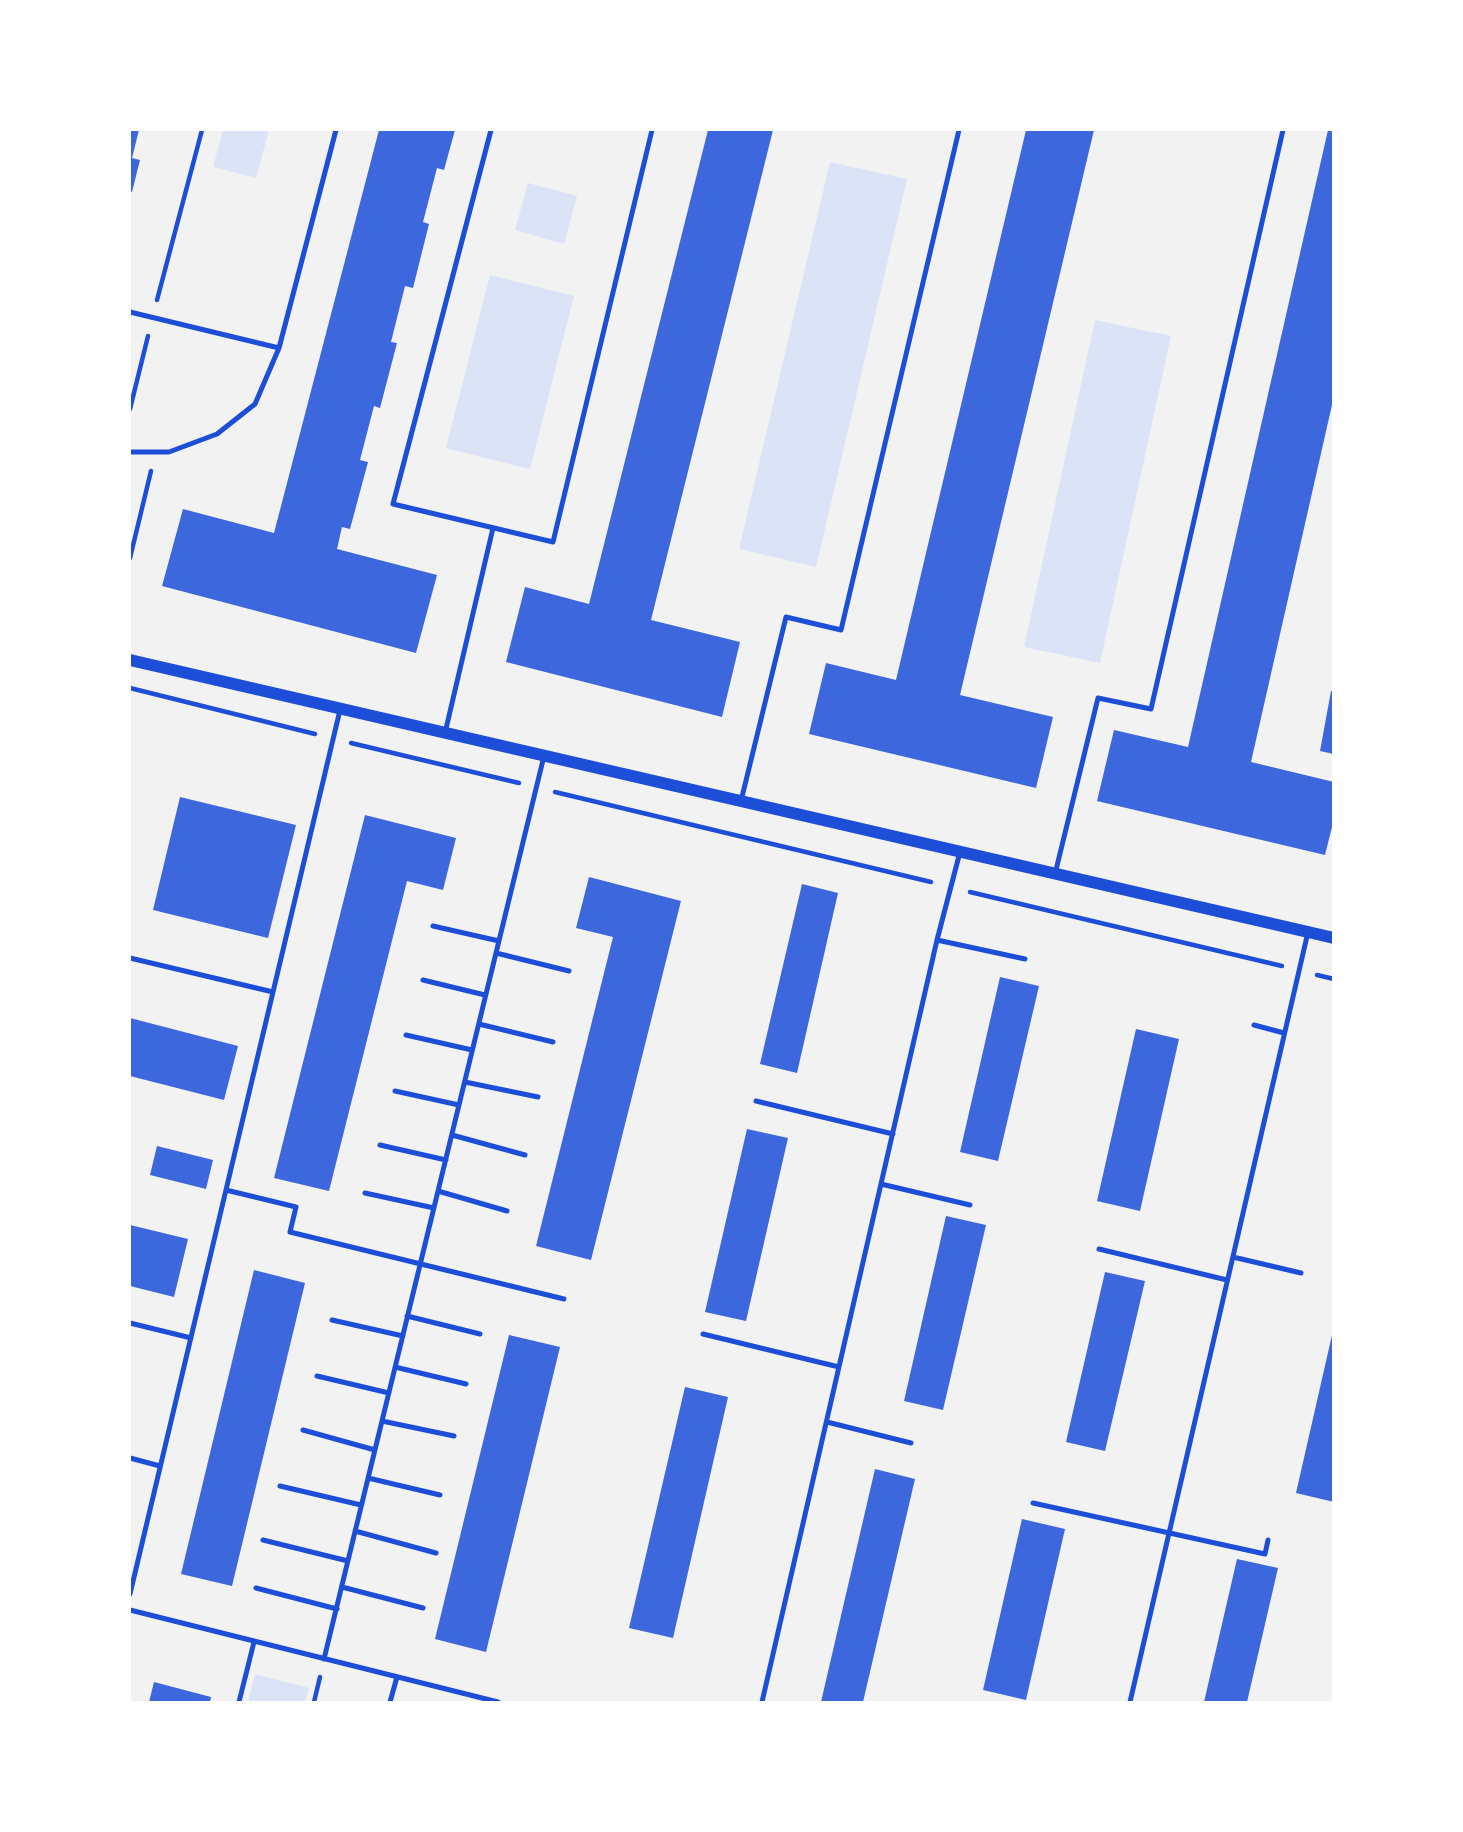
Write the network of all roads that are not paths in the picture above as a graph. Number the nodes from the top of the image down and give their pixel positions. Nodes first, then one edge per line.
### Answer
1 (336, 130) edge
2 (491, 130) edge
3 (652, 130) edge
4 (959, 130) edge
5 (1283, 130) edge
6 (130, 312) edge
7 (279, 348) junction
8 (130, 452) edge
9 (494, 528) junction
10 (130, 660) edge
11 (340, 710) junction
12 (444, 734) junction
13 (544, 756) junction
14 (741, 801) junction
15 (960, 852) junction
16 (1055, 874) junction
17 (433, 926) dead end
18 (1308, 932) junction
19 (1334, 938) edge
20 (937, 940) junction
21 (499, 941) junction
22 (496, 953) junction
23 (130, 958) edge
24 (1025, 959) dead end
25 (569, 971) dead end
26 (423, 980) dead end
27 (273, 992) junction
28 (485, 995) junction
29 (479, 1024) junction
30 (1254, 1025) dead end
31 (1284, 1033) junction
32 (406, 1035) dead end
33 (553, 1042) dead end
34 (472, 1050) junction
35 (464, 1082) junction
36 (395, 1091) dead end
37 (538, 1097) dead end
38 (756, 1101) dead end
39 (459, 1105) junction
40 (893, 1134) junction
41 (452, 1135) junction
42 (380, 1145) dead end
43 (525, 1155) dead end
44 (446, 1160) junction
45 (881, 1184) junction
46 (226, 1190) junction
47 (438, 1191) junction
48 (365, 1193) dead end
49 (970, 1205) dead end
50 (433, 1208) junction
51 (507, 1211) dead end
52 (1099, 1249) dead end
53 (1233, 1257) junction
54 (420, 1264) junction
55 (1301, 1273) dead end
56 (1227, 1280) junction
57 (564, 1299) dead end
58 (407, 1316) junction
59 (332, 1320) dead end
60 (130, 1323) edge
61 (480, 1334) dead end
62 (703, 1334) dead end
63 (403, 1336) junction
64 (191, 1338) junction
65 (395, 1367) junction
66 (839, 1367) junction
67 (317, 1376) dead end
68 (466, 1384) dead end
69 (388, 1393) junction
70 (382, 1421) junction
71 (827, 1422) junction
72 (303, 1430) dead end
73 (454, 1436) dead end
74 (911, 1443) dead end
75 (375, 1450) junction
76 (130, 1458) edge
77 (160, 1466) junction
78 (368, 1478) junction
79 (280, 1486) dead end
80 (440, 1495) dead end
81 (1033, 1503) dead end
82 (361, 1505) junction
83 (355, 1531) junction
84 (1169, 1532) junction
85 (263, 1540) dead end
86 (1268, 1540) dead end
87 (436, 1553) dead end
88 (348, 1561) junction
89 (342, 1587) junction
90 (256, 1588) dead end
91 (130, 1594) edge
92 (423, 1608) dead end
93 (337, 1609) junction
94 (130, 1610) edge
95 (254, 1642) junction
96 (324, 1659) junction
97 (397, 1677) junction
98 (239, 1703) edge
99 (390, 1703) edge
100 (498, 1703) edge
101 (762, 1703) edge
102 (1130, 1703) edge

1 - 7 lane
2 - 9 lane
3 - 9 lane
4 - 14 lane
5 - 16 lane
6 - 7 lane
7 - 8 lane
9 - 12 lane
10 - 11 street
11 - 12 street
11 - 27 lane
12 - 13 street
13 - 14 street
13 - 21 lane
14 - 15 street
15 - 16 street
15 - 20 lane
16 - 18 street
17 - 21 lane
18 - 19 street
18 - 31 lane
20 - 24 lane
20 - 40 lane
21 - 22 lane
22 - 25 lane
22 - 28 lane
23 - 27 lane
26 - 28 lane
27 - 46 lane
28 - 29 lane
29 - 33 lane
29 - 34 lane
30 - 31 lane
31 - 53 lane
32 - 34 lane
34 - 35 lane
35 - 37 lane
35 - 39 lane
36 - 39 lane
38 - 40 lane
39 - 41 lane
40 - 45 lane
41 - 43 lane
41 - 44 lane
42 - 44 lane
44 - 47 lane
45 - 49 lane
45 - 66 lane
46 - 54 lane
46 - 64 lane
47 - 50 lane
47 - 51 lane
48 - 50 lane
50 - 54 lane
52 - 56 lane
53 - 55 lane
53 - 56 lane
54 - 57 lane
54 - 58 lane
56 - 84 lane
58 - 61 lane
58 - 63 lane
59 - 63 lane
60 - 64 lane
62 - 66 lane
63 - 65 lane
64 - 77 lane
65 - 68 lane
65 - 69 lane
66 - 71 lane
67 - 69 lane
69 - 70 lane
70 - 73 lane
70 - 75 lane
71 - 74 lane
71 - 101 lane
72 - 75 lane
75 - 78 lane
76 - 77 lane
77 - 91 lane
78 - 80 lane
78 - 82 lane
79 - 82 lane
81 - 84 lane
82 - 83 lane
83 - 87 lane
83 - 88 lane
84 - 86 lane
84 - 102 lane
85 - 88 lane
88 - 89 lane
89 - 92 lane
89 - 93 lane
90 - 93 lane
93 - 96 lane
94 - 95 lane
95 - 96 lane
95 - 98 lane
96 - 97 lane
97 - 99 lane
97 - 100 lane

